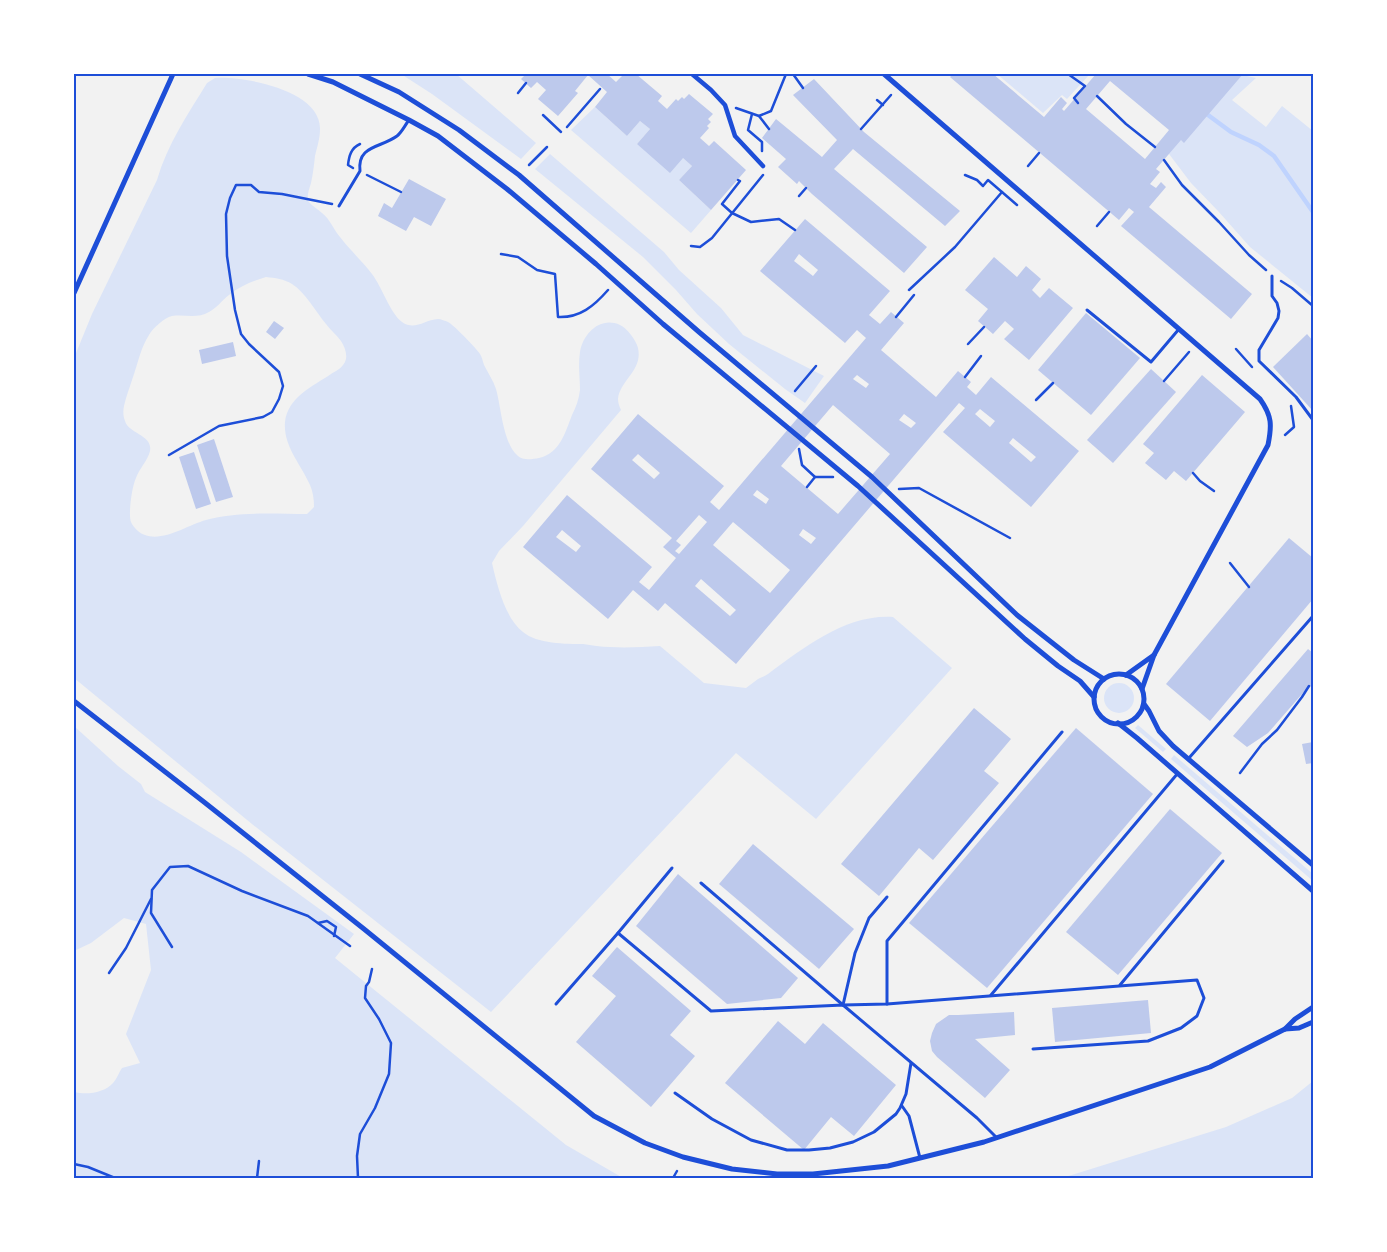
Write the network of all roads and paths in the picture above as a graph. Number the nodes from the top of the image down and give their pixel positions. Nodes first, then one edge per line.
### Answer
1 (173, 74) edge
2 (308, 74) edge
3 (360, 74) edge
4 (692, 74) edge
5 (786, 74) edge
6 (793, 74) edge
7 (884, 74) edge
8 (1068, 74) edge
9 (526, 83) dead end
10 (803, 88) dead end
11 (600, 89) dead end
12 (518, 93) dead end
13 (891, 95) dead end
14 (1097, 96) dead end
15 (877, 100) dead end
16 (1078, 103) dead end
17 (724, 105) junction
18 (883, 105) junction
19 (752, 114) junction
20 (543, 115) dead end
21 (759, 116) junction
22 (409, 120) junction
23 (567, 127) dead end
24 (769, 129) dead end
25 (861, 129) dead end
26 (561, 132) dead end
27 (547, 147) dead end
28 (1155, 147) dead end
29 (1039, 152) dead end
30 (1164, 160) dead end
31 (529, 165) dead end
32 (1028, 166) dead end
33 (765, 168) junction
34 (360, 171) junction
35 (965, 175) dead end
36 (738, 180) dead end
37 (806, 188) dead end
38 (401, 192) dead end
39 (1002, 192) junction
40 (799, 196) dead end
41 (1017, 205) dead end
42 (339, 206) joint
43 (1109, 212) dead end
44 (732, 213) junction
45 (1097, 226) dead end
46 (795, 230) dead end
47 (691, 246) dead end
48 (501, 254) dead end
49 (1272, 276) junction
50 (608, 290) dead end
51 (909, 290) dead end
52 (74, 292) edge
53 (914, 295) dead end
54 (1313, 306) edge
55 (1087, 310) dead end
56 (896, 317) dead end
57 (984, 327) dead end
58 (1179, 329) junction
59 (968, 344) dead end
60 (1190, 352) dead end
61 (981, 356) dead end
62 (816, 366) dead end
63 (965, 376) dead end
64 (1164, 381) dead end
65 (1052, 383) dead end
66 (795, 391) dead end
67 (1036, 400) dead end
68 (1290, 402) dead end
69 (1313, 420) edge
70 (1284, 435) dead end
71 (799, 448) dead end
72 (169, 455) dead end
73 (1193, 473) dead end
74 (815, 477) junction
75 (834, 477) dead end
76 (807, 488) dead end
77 (899, 489) dead end
78 (1214, 490) dead end
79 (1010, 538) dead end
80 (1230, 564) dead end
81 (1249, 587) dead end
82 (1313, 616) edge
83 (1154, 654) junction
84 (1126, 675) junction
85 (1104, 679) junction
86 (1309, 686) dead end
87 (1142, 689) junction
88 (1094, 697) junction
89 (74, 701) edge
90 (1144, 704) junction
91 (1118, 723) junction
92 (1062, 732) dead end
93 (1189, 758) junction
94 (1178, 773) junction
95 (1240, 773) dead end
96 (1223, 861) dead end
97 (1313, 865) edge
98 (672, 868) dead end
99 (701, 883) dead end
100 (1313, 891) edge
101 (887, 897) dead end
102 (152, 898) junction
103 (318, 923) junction
104 (618, 934) junction
105 (334, 936) junction
106 (350, 946) dead end
107 (172, 947) dead end
108 (372, 969) dead end
109 (109, 973) dead end
110 (1120, 986) junction
111 (990, 995) junction
112 (556, 1004) dead end
113 (887, 1004) junction
114 (843, 1005) junction
115 (1313, 1007) edge
116 (1313, 1022) edge
117 (1285, 1029) junction
118 (1033, 1049) dead end
119 (911, 1062) junction
120 (675, 1093) dead end
121 (902, 1105) junction
122 (996, 1138) junction
123 (920, 1158) junction
124 (259, 1161) dead end
125 (74, 1164) edge
126 (677, 1171) dead end
127 (115, 1178) edge
128 (257, 1178) edge
129 (358, 1178) edge
130 (674, 1178) edge

1 - 52 street
2 - 22 street
3 - 85 street
4 - 17 street
5 - 21 path
6 - 10 path
7 - 58 street
8 - 16 path
9 - 12 path
11 - 23 path
13 - 18 path
14 - 28 path
15 - 18 path
17 - 19 path
17 - 33 street
18 - 25 path
19 - 21 path
19 - 33 path
20 - 26 path
21 - 24 path
22 - 34 lane
22 - 88 street
27 - 31 path
29 - 32 path
30 - 49 path
33 - 44 path
34 - 38 path
34 - 42 lane
35 - 39 path
36 - 44 path
37 - 40 path
39 - 41 path
39 - 51 path
42 - 72 path
43 - 45 path
44 - 46 path
44 - 47 path
48 - 50 path
49 - 54 path
49 - 69 lane
53 - 56 path
55 - 58 lane
57 - 59 path
58 - 83 street
60 - 64 path
61 - 63 path
62 - 66 path
65 - 67 path
68 - 70 path
71 - 74 path
73 - 78 path
74 - 75 path
74 - 76 path
77 - 79 path
80 - 81 path
82 - 93 lane
83 - 84 street
83 - 87 street
84 - 85 street
84 - 87 street
85 - 88 street
86 - 95 path
87 - 90 street
88 - 91 street
89 - 123 street
90 - 91 street
90 - 93 street
91 - 94 street
92 - 113 lane
93 - 97 street
94 - 100 street
94 - 111 lane
96 - 110 lane
98 - 104 lane
99 - 114 lane
101 - 114 lane
102 - 103 path
102 - 107 path
102 - 109 path
103 - 105 path
103 - 105 path
104 - 112 lane
104 - 114 lane
105 - 106 path
108 - 129 path
110 - 111 lane
110 - 118 lane
111 - 113 lane
113 - 114 lane
114 - 119 lane
115 - 117 street
116 - 117 street
117 - 122 street
119 - 121 lane
119 - 122 lane
120 - 121 lane
121 - 123 lane
122 - 123 street
124 - 128 path
125 - 127 path
126 - 130 path

